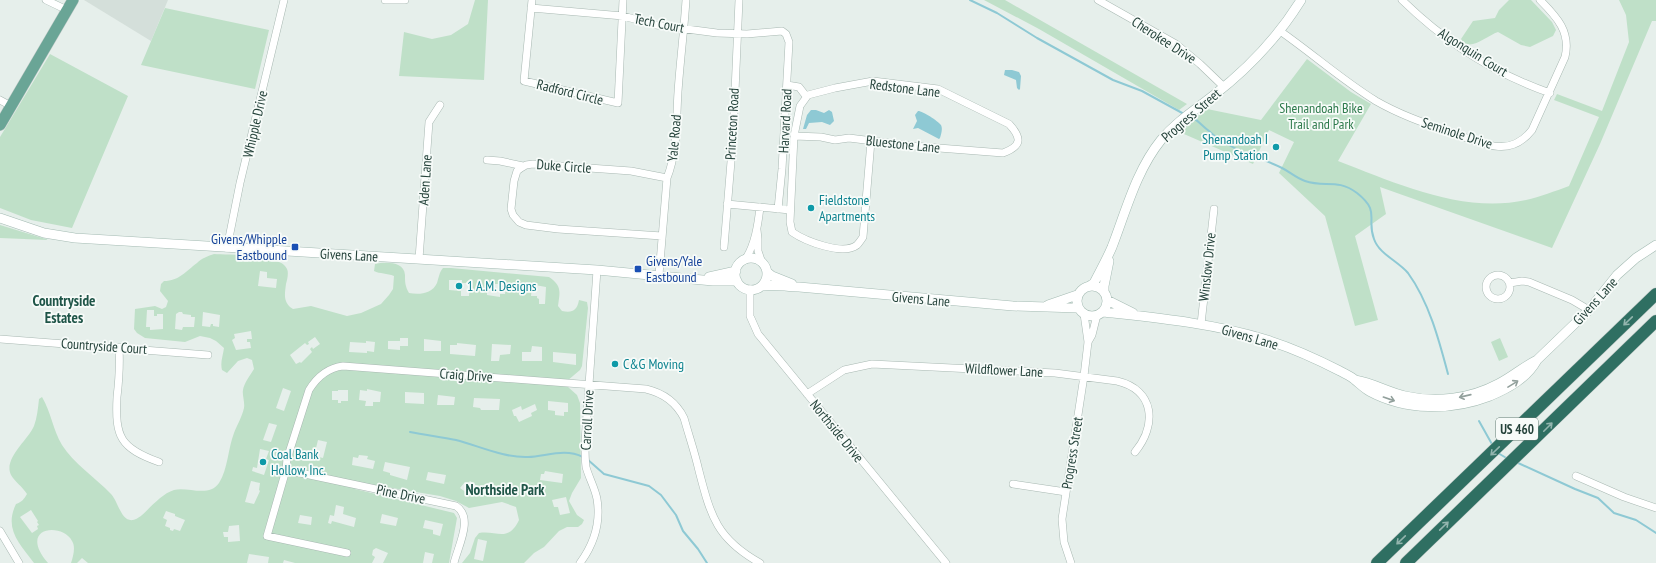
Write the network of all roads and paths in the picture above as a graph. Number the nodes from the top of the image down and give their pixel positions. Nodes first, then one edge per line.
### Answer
1 (46, 0) edge
2 (284, 0) edge
3 (384, 0) edge
4 (405, 0) edge
5 (532, 0) edge
6 (623, 0) edge
7 (686, 0) edge
8 (739, 0) edge
9 (1098, 0) edge
10 (1302, 0) edge
11 (1402, 0) edge
12 (1540, 0) edge
13 (70, 5) edge
14 (531, 8) junction
15 (623, 16) junction
16 (684, 29) junction
17 (1280, 31) junction
18 (736, 34) junction
19 (786, 34) joint
20 (787, 85) junction
21 (1224, 87) junction
22 (1550, 93) junction
23 (806, 96) junction
24 (0, 100) edge
25 (440, 105) dead end
26 (11, 106) junction
27 (0, 125) edge
28 (794, 136) junction
29 (870, 141) junction
30 (1012, 150) joint
31 (487, 160) dead end
32 (523, 166) junction
33 (667, 178) junction
34 (727, 204) junction
35 (760, 207) junction
36 (778, 209) junction
37 (790, 210) junction
38 (1214, 210) dead end
39 (0, 218) edge
40 (757, 230) junction
41 (662, 236) junction
42 (1656, 245) edge
43 (724, 247) dead end
44 (227, 248) junction
45 (1111, 250) junction
46 (419, 259) junction
47 (745, 260) junction
48 (762, 263) junction
49 (597, 270) junction
50 (736, 270) junction
51 (767, 272) junction
52 (659, 275) junction
53 (700, 279) junction
54 (737, 281) junction
55 (1510, 283) dead end
56 (1091, 285) junction
57 (762, 286) junction
58 (799, 287) junction
59 (750, 289) junction
60 (1104, 291) junction
61 (1656, 294) edge
62 (1077, 295) junction
63 (1107, 300) junction
64 (1043, 308) junction
65 (1589, 310) junction
66 (1081, 311) junction
67 (1100, 313) junction
68 (1138, 316) junction
69 (1656, 321) edge
70 (1201, 324) junction
71 (0, 339) edge
72 (1088, 342) junction
73 (120, 347) junction
74 (208, 355) dead end
75 (1084, 376) junction
76 (589, 385) junction
77 (807, 394) junction
78 (1135, 452) dead end
79 (159, 462) dead end
80 (286, 470) junction
81 (1576, 476) dead end
82 (1013, 484) dead end
83 (1066, 492) junction
84 (1656, 508) edge
85 (0, 531) edge
86 (347, 553) dead end
87 (19, 563) edge
88 (454, 563) edge
89 (580, 563) edge
90 (760, 563) edge
91 (946, 563) edge
92 (1071, 563) edge
93 (1377, 563) edge
94 (1406, 563) edge

1 - 13 street
2 - 44 street, Whipple Drive
3 - 4 street
5 - 14 street, Radford Circle
6 - 15 street, Radford Circle
7 - 16 street, Yale Road
8 - 18 street, Princeton Road
9 - 21 street, Cherokee Drive
10 - 17 street, Progress Street
11 - 22 street, Algonquin Court
12 - 22 street, Seminole Drive
13 - 26 main road
14 - 15 street, Tech Court
14 - 15 street, Radford Circle
15 - 16 street, Tech Court
16 - 18 street, Tech Court
16 - 33 street, Yale Road
17 - 21 street, Progress Street
17 - 22 street, Seminole Drive
18 - 19 street, Tech Court
18 - 34 street, Princeton Road
19 - 20 street, Harvard Road
20 - 23 street
20 - 36 street, Harvard Road
21 - 45 street, Progress Street
23 - 28 street
23 - 30 street, Redstone Lane
24 - 26 street
25 - 46 street, Aden Lane
26 - 27 main road
28 - 29 street, Bluestone Lane
28 - 37 street
29 - 30 street, Bluestone Lane
29 - 37 street
31 - 32 street
32 - 33 street, Duke Circle
32 - 41 street, Duke Circle
33 - 41 street, Yale Road
34 - 35 street
34 - 43 street, Princeton Road
35 - 36 street
35 - 40 street
36 - 37 street
38 - 70 street, Winslow Drive
39 - 44 street, Givens Lane
40 - 47 street
40 - 48 street
41 - 52 street, Yale Road
42 - 65 street, Givens Lane
44 - 46 street, Givens Lane
45 - 56 street, Progress Street
45 - 60 street, Progress Street
46 - 49 street, Givens Lane
47 - 48 street
47 - 50 street
48 - 51 street
49 - 52 street, Givens Lane
49 - 76 street, Carroll Drive
50 - 53 street, Givens Lane
50 - 54 street
51 - 57 street
51 - 58 street, Givens Lane
52 - 53 street, Givens Lane
53 - 54 street, Givens Lane
54 - 59 street
55 - 65 street
56 - 60 street
56 - 62 street
57 - 58 street, Givens Lane
57 - 59 street
58 - 64 street, Givens Lane
59 - 77 street, Northside Drive
60 - 63 street
61 -> 93 highway, US 460
62 - 64 street, Givens Lane
62 - 66 street
63 - 67 street
63 - 68 street, Givens Lane
64 - 66 street, Givens Lane
65 - 70 street, Givens Lane
66 - 67 street
66 - 72 street, Progress Street
67 - 68 street, Givens Lane
67 - 72 street, Progress Street
68 - 70 street, Givens Lane
94 -> 69 highway, US 460
71 - 73 street, Countryside Court
72 - 75 street, Progress Street
73 - 74 street, Countryside Court
73 - 79 street
75 - 77 street, Wildflower Lane
75 - 78 street, Wildflower Lane
75 - 83 street, Progress Street
76 - 80 street, Craig Drive
76 - 89 street, Carroll Drive
76 - 90 street, Craig Drive
77 - 91 street, Northside Drive
80 - 86 street, Craig Drive
80 - 88 street, Pine Drive
81 - 84 street
82 - 83 street
83 - 92 street, Progress Street
85 - 87 street

